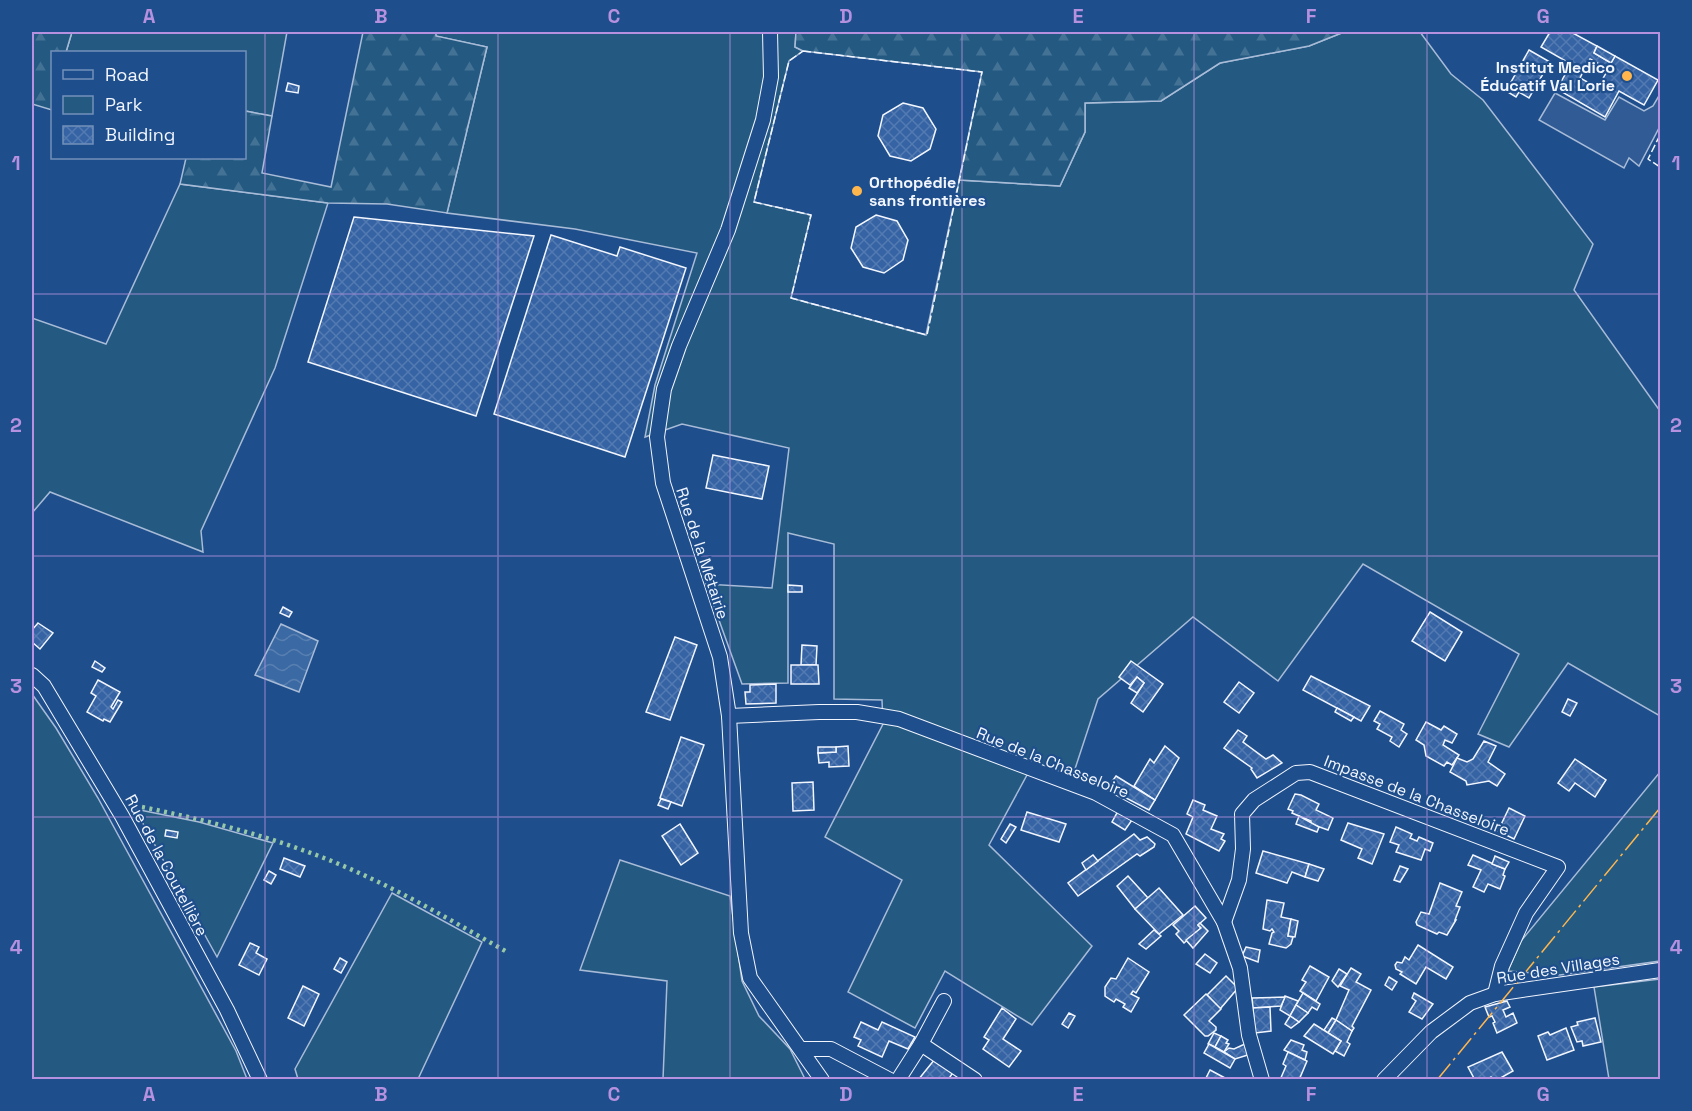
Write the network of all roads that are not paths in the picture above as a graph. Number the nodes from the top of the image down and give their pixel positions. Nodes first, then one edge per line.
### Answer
1 (770, 32) edge
2 (32, 675) edge
3 (729, 716) junction
4 (1224, 922) junction
5 (1660, 970) edge
6 (1495, 994) junction
7 (944, 1001) dead end
8 (921, 1044) junction
9 (801, 1048) junction
10 (260, 1080) edge
11 (822, 1080) edge
12 (890, 1080) edge
13 (898, 1080) edge
14 (975, 1080) edge
15 (1262, 1080) edge
16 (1384, 1080) edge

1 - 3 street, Rue de la Métairie
2 - 10 street, Rue de la Coutellière
3 - 4 street, Rue de la Chasseloire
3 - 9 street, Rue de la Métairie
4 - 6 street, Impasse de la Chasseloire
4 - 15 street, Rue de la Chasseloire
5 - 6 street, Rue des Villages
6 - 16 street, Rue des Villages
7 - 8 street
8 - 13 street
8 - 14 street
9 - 11 street, Rue de la Métairie
9 - 12 street

